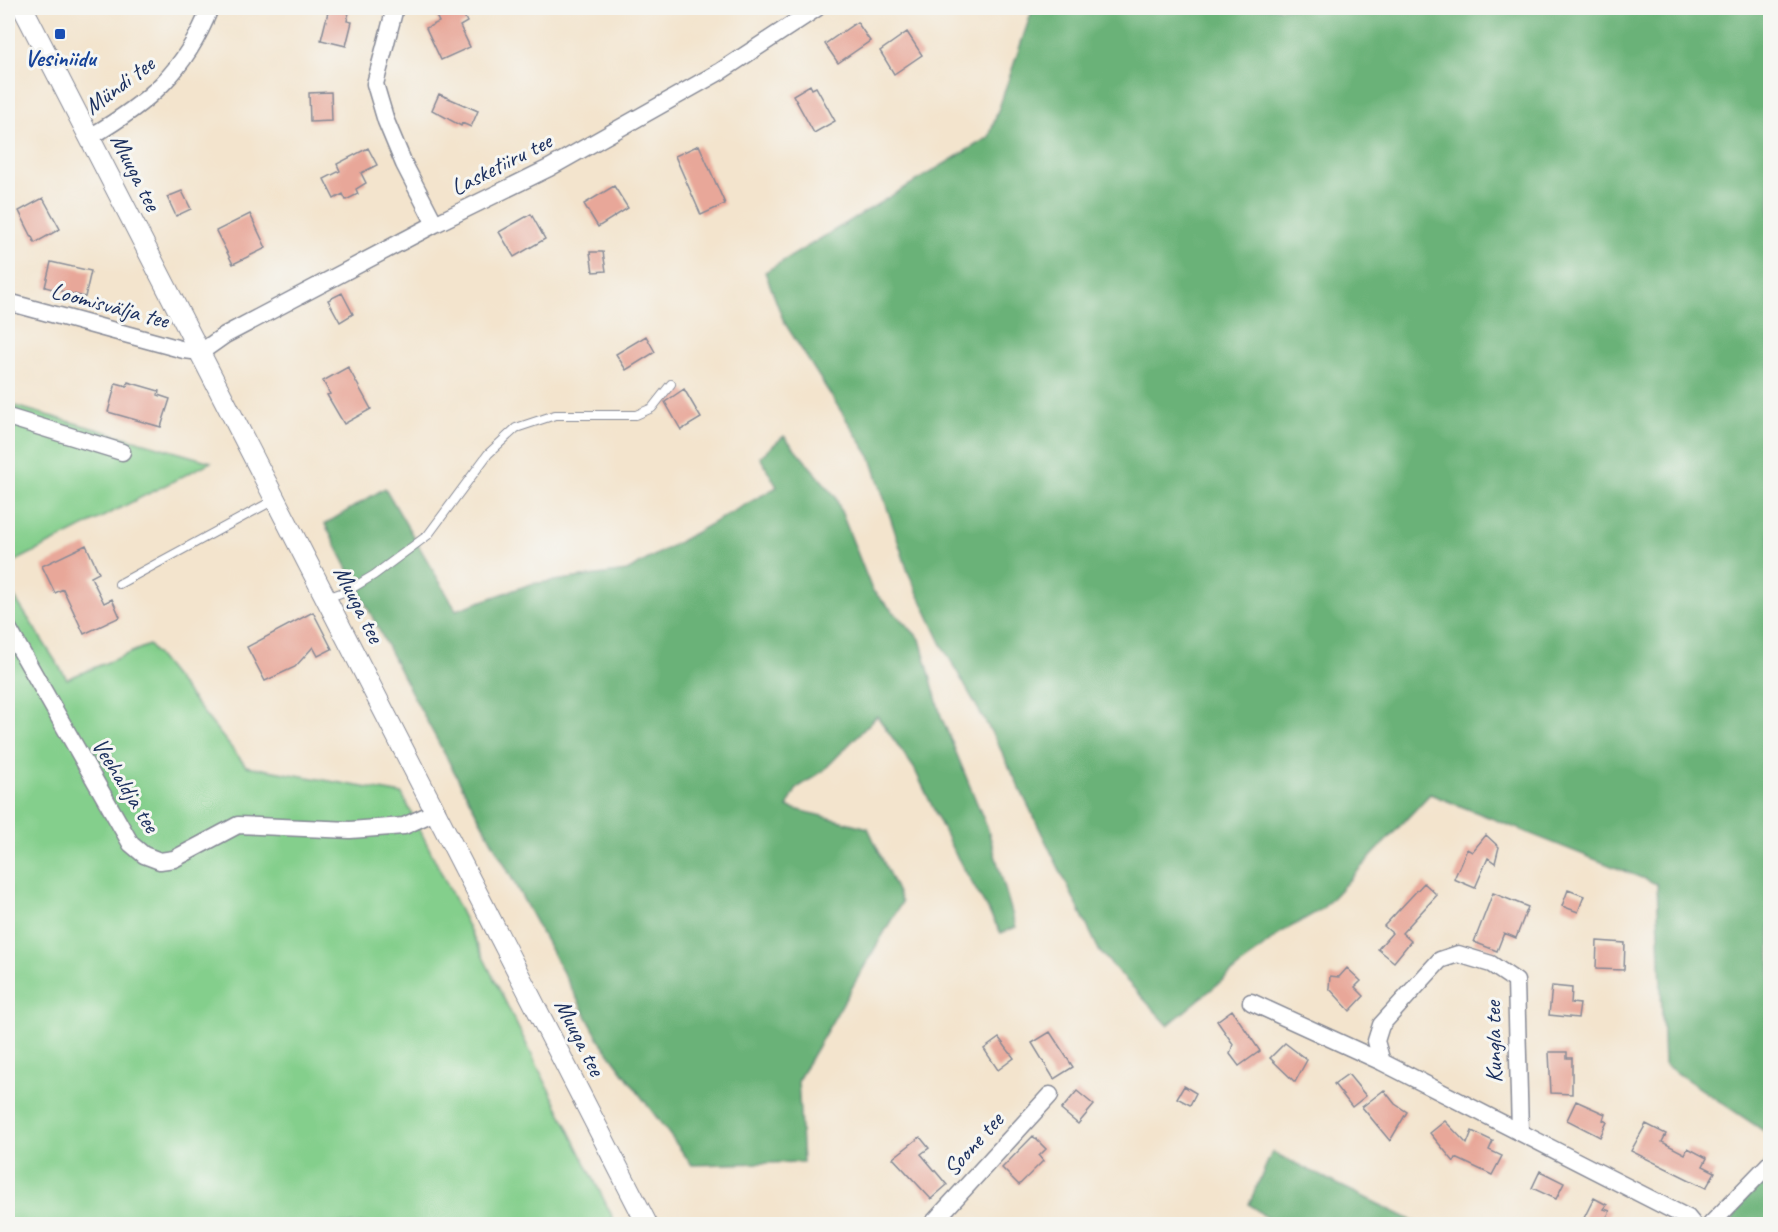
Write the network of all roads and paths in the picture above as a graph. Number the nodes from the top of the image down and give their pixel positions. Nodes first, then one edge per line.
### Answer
1 (23, 8) edge
2 (210, 8) edge
3 (395, 8) edge
4 (817, 8) edge
5 (90, 137) junction
6 (435, 224) junction
7 (8, 302) edge
8 (201, 352) junction
9 (671, 384) dead end
10 (8, 417) edge
11 (122, 452) dead end
12 (276, 498) junction
13 (119, 584) dead end
14 (327, 598) junction
15 (8, 628) edge
16 (437, 811) junction
17 (1251, 1002) dead end
18 (1382, 1062) junction
19 (1050, 1095) dead end
20 (1520, 1132) junction
21 (1770, 1163) edge
22 (647, 1224) edge
23 (932, 1224) edge
24 (1693, 1224) edge
25 (1711, 1224) edge

1 - 5 street, Muuga tee
2 - 5 street, Mündi tee
3 - 6 street
4 - 6 street, Lasketiiru tee
5 - 8 street, Muuga tee
6 - 8 street, Lasketiiru tee
7 - 8 street, Loomisvälja tee
8 - 12 street, Muuga tee
9 - 14 lane
10 - 11 street
12 - 13 lane
12 - 14 street, Muuga tee
14 - 16 street, Muuga tee
15 - 16 street, Veehaldja tee
16 - 22 street, Muuga tee
17 - 18 street, Kungla tee
18 - 20 street, Kungla tee
18 - 20 street, Kungla tee
19 - 23 street, Soone tee
20 - 24 street, Kungla tee
21 - 25 street

